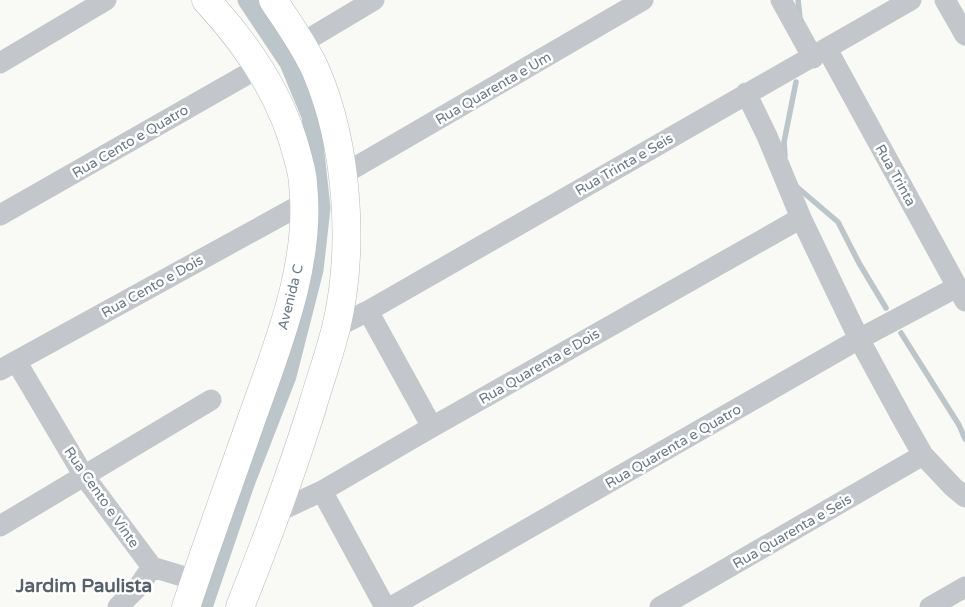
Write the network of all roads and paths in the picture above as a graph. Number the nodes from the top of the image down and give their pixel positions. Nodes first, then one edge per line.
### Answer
1 (106, 0) edge
2 (206, 0) edge
3 (273, 0) edge
4 (374, 0) edge
5 (643, 0) edge
6 (781, 0) edge
7 (911, 0) edge
8 (945, 0) edge
9 (965, 36) edge
10 (302, 43) junction
11 (820, 53) junction
12 (0, 63) edge
13 (260, 67) junction
14 (746, 93) junction
15 (342, 175) junction
16 (304, 203) junction
17 (0, 215) edge
18 (801, 218) junction
19 (961, 294) edge
20 (368, 311) junction
21 (336, 327) junction
22 (859, 339) junction
23 (8, 366) edge
24 (211, 400) dead end
25 (432, 427) junction
26 (923, 455) junction
27 (84, 476) junction
28 (322, 491) junction
29 (965, 497) edge
30 (277, 512) junction
31 (0, 526) edge
32 (152, 567) junction
33 (195, 580) junction
34 (965, 586) edge
35 (118, 607) edge
36 (186, 607) edge
37 (240, 607) edge
38 (385, 607) edge
39 (391, 607) edge
40 (660, 607) edge
41 (930, 607) edge

1 - 12 street
2 - 13 main road, Avenida C
3 - 10 main road
4 - 10 street
5 - 15 street, Rua Quarenta e Um
6 - 11 street, Rua Trinta
7 - 11 street, Rua Trinta e Seis
8 - 9 street
10 - 15 main road
11 - 14 street, Rua Trinta e Seis
11 - 19 street, Rua Trinta
13 - 16 main road, Avenida C
13 - 17 street, Rua Cento e Quatro
14 - 18 street
14 - 20 street, Rua Trinta e Seis
15 - 21 main road
16 - 23 street, Rua Cento e Dois
16 - 33 main road, Avenida C
18 - 22 street
18 - 25 street, Rua Quarenta e Dois
19 - 22 street, Rua Quarenta e Quatro
20 - 21 street, Rua Trinta e Seis
20 - 25 street
21 - 30 main road
22 - 26 street
22 - 39 street, Rua Quarenta e Quatro
23 - 27 street, Rua Cento e Vinte
24 - 27 street
25 - 28 street, Rua Quarenta e Dois
26 - 29 street
26 - 40 street, Rua Quarenta e Seis
27 - 31 street
27 - 32 street, Rua Cento e Vinte
28 - 30 street, Rua Quarenta e Dois
28 - 38 street
30 - 37 main road
32 - 33 street
32 - 35 street
33 - 36 main road, Avenida C
34 - 41 street

